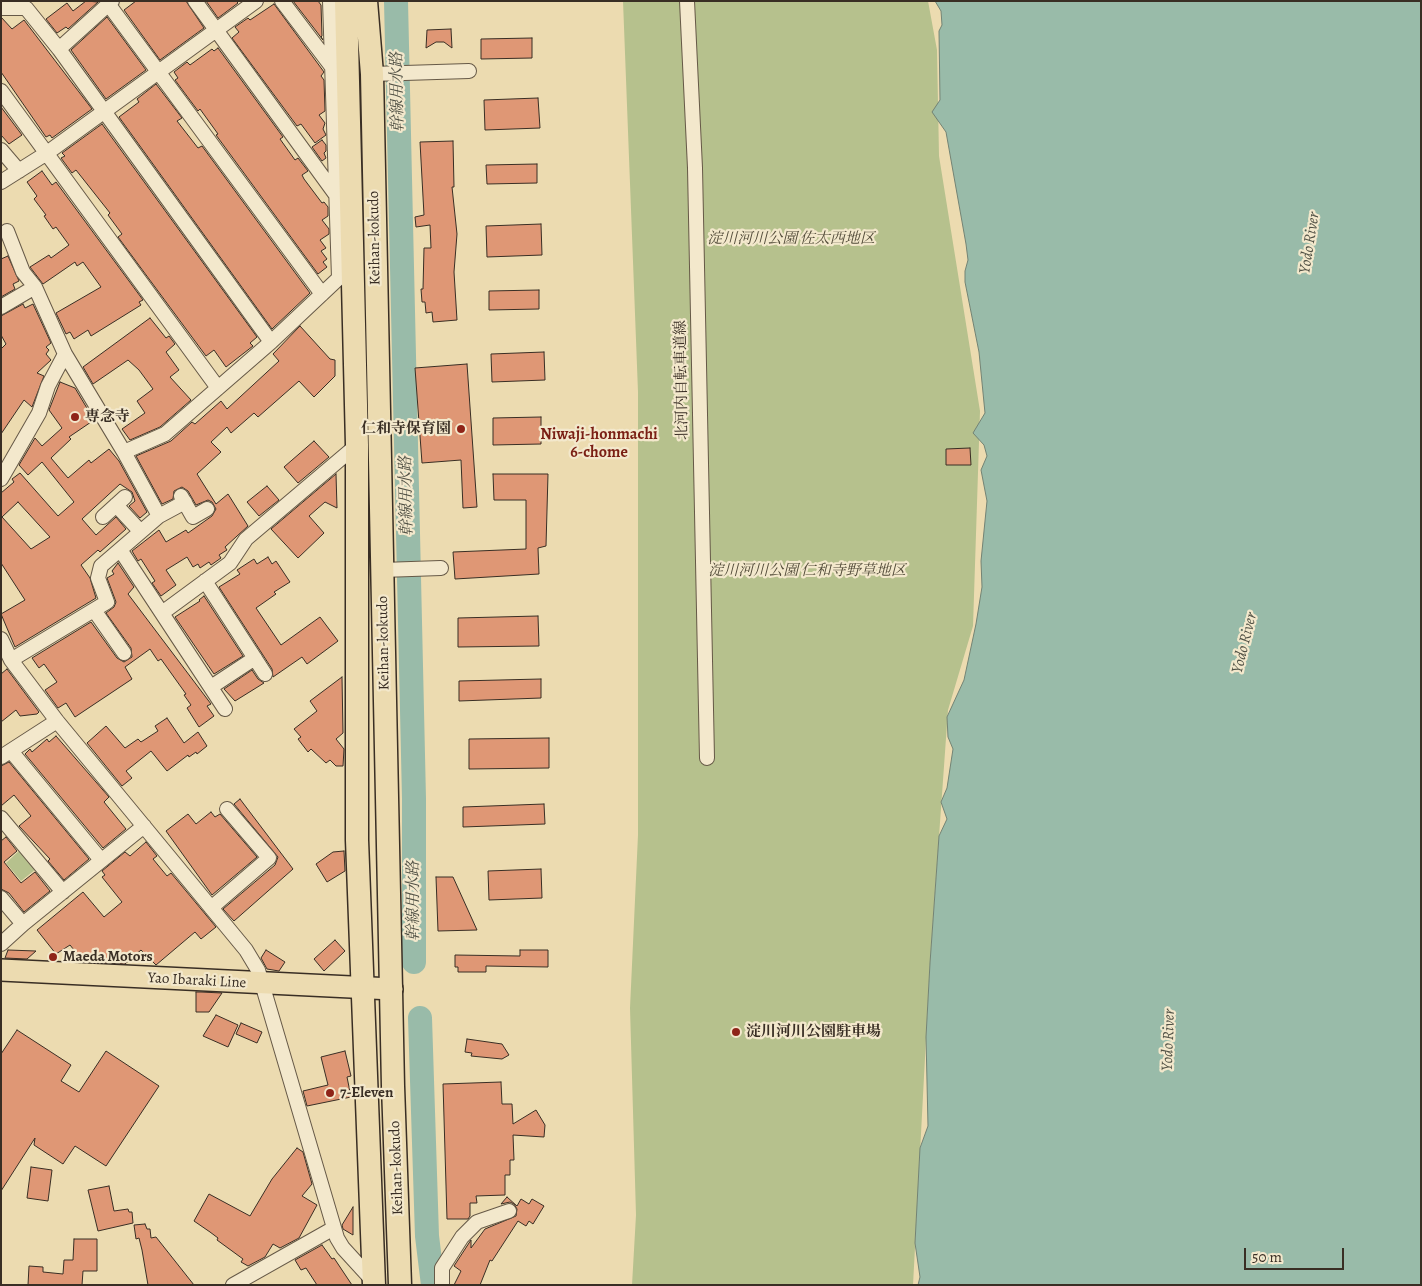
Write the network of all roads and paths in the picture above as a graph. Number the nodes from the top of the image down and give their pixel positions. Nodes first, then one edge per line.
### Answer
1 (195, 1) edge
2 (256, 1) edge
3 (282, 1) edge
4 (330, 1) edge
5 (346, 1) edge
6 (366, 1) edge
7 (687, 1) edge
8 (111, 3) edge
9 (1, 8) edge
10 (216, 30) junction
11 (59, 49) junction
12 (332, 67) junction
13 (468, 71) dead end
14 (159, 72) junction
15 (380, 73) junction
16 (1, 91) edge
17 (104, 112) junction
18 (1, 150) edge
19 (47, 153) junction
20 (7, 175) edge
21 (336, 196) junction
22 (7, 231) dead end
23 (346, 276) junction
24 (35, 287) junction
25 (322, 294) junction
26 (1, 307) edge
27 (271, 342) junction
28 (65, 354) junction
29 (218, 388) junction
30 (357, 444) junction
31 (124, 452) junction
32 (1, 479) edge
33 (207, 509) dead end
34 (159, 516) junction
35 (103, 517) dead end
36 (140, 531) junction
37 (121, 551) junction
38 (441, 568) dead end
39 (392, 569) junction
40 (205, 581) junction
41 (94, 610) junction
42 (162, 613) junction
43 (1, 639) edge
44 (124, 653) dead end
45 (255, 658) junction
46 (11, 660) junction
47 (265, 674) dead end
48 (211, 687) junction
49 (225, 709) dead end
50 (57, 721) junction
51 (6, 754) edge
52 (707, 758) dead end
53 (228, 809) dead end
54 (1, 818) edge
55 (144, 826) junction
56 (101, 860) junction
57 (63, 892) junction
58 (1, 898) edge
59 (211, 908) junction
60 (22, 924) junction
61 (1, 944) edge
62 (1, 970) edge
63 (261, 984) junction
64 (364, 989) junction
65 (392, 989) junction
66 (509, 1210) dead end
67 (334, 1228) junction
68 (375, 1284) edge
69 (233, 1285) edge
70 (400, 1285) edge
71 (442, 1285) edge

1 - 10 street
2 - 10 street
3 - 12 street
4 - 12 street
5 - 23 highway, Keihan-kokudo
6 - 15 highway, Keihan-kokudo
7 - 52 street, 北河内自転車道線
8 - 11 street
8 - 14 street
9 - 11 street
10 - 14 street
10 - 21 street
11 - 17 street
12 - 21 street
13 - 15 street
14 - 17 street
14 - 25 street
15 - 39 highway, Keihan-kokudo
16 - 19 street
17 - 19 street
17 - 27 street
18 - 20 street
19 - 20 street
19 - 29 street
21 - 23 street
22 - 24 street
23 - 25 street
23 - 30 highway, Keihan-kokudo
24 - 26 street
24 - 28 street
25 - 27 street
27 - 29 street
28 - 31 street
28 - 32 street
29 - 31 street
30 - 40 street
30 - 64 highway, Keihan-kokudo
31 - 34 street
33 - 34 street
34 - 36 street
35 - 36 street
36 - 37 street
37 - 41 street
37 - 42 street
38 - 39 street
39 - 65 highway, Keihan-kokudo
40 - 42 street
40 - 45 street
41 - 44 street
41 - 46 street
42 - 48 street
43 - 46 street
45 - 47 street
45 - 48 street
46 - 50 street
48 - 49 street
50 - 51 street
50 - 55 street
51 - 56 street
53 - 59 street
54 - 57 street
55 - 56 street
55 - 59 street
56 - 57 street
57 - 60 street
58 - 60 street
59 - 63 street
60 - 61 street
62 - 63 main road, Yao Ibaraki Line
63 - 64 main road, Yao Ibaraki Line
63 - 67 street
64 - 65 main road, Yao Ibaraki Line
64 - 68 highway, Keihan-kokudo
65 - 70 highway, Keihan-kokudo
66 - 71 street
67 - 68 street
67 - 69 street

